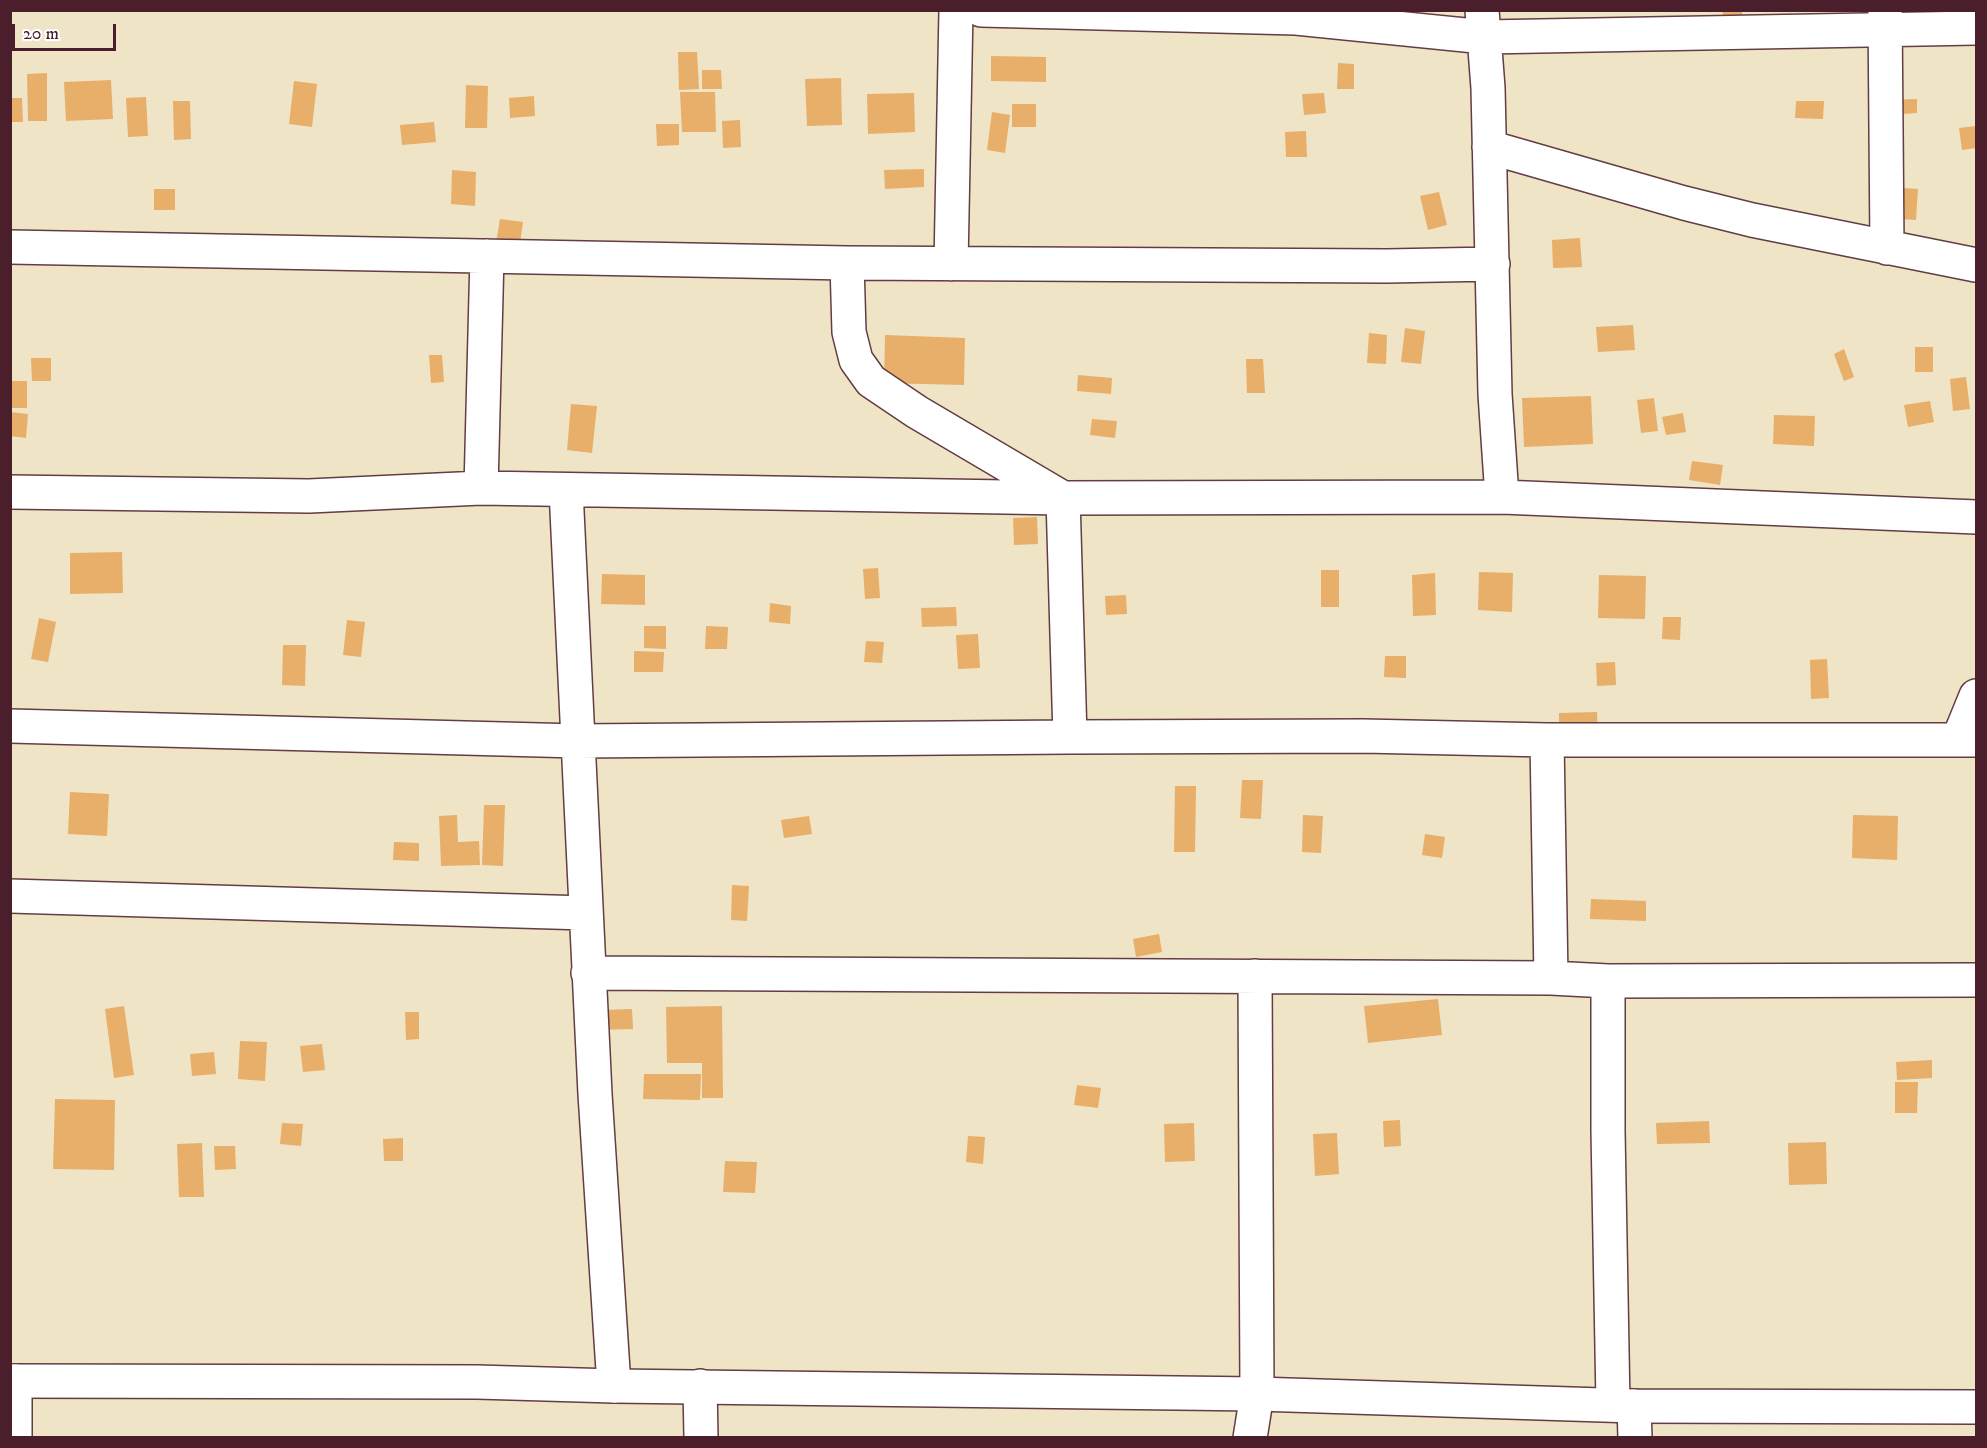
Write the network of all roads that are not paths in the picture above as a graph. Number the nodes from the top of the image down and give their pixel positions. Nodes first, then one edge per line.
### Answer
1 (956, 10) edge
2 (981, 10) edge
3 (1043, 11) edge
4 (1885, 20) edge
5 (1484, 24) edge
6 (1977, 28) edge
7 (1489, 147) junction
8 (10, 247) edge
9 (1887, 248) junction
10 (488, 256) junction
11 (847, 262) junction
12 (951, 264) junction
13 (1493, 264) junction
14 (1977, 265) edge
15 (481, 488) junction
16 (566, 490) junction
17 (10, 492) edge
18 (1502, 497) junction
19 (1063, 498) junction
20 (1977, 517) edge
21 (1977, 696) edge
22 (10, 726) edge
23 (1070, 737) junction
24 (1547, 740) junction
25 (1967, 740) edge
26 (578, 741) junction
27 (10, 896) edge
28 (586, 913) junction
29 (588, 973) junction
30 (1255, 976) junction
31 (1551, 978) junction
32 (1977, 980) edge
33 (1608, 981) junction
34 (13, 1381) edge
35 (614, 1386) junction
36 (700, 1386) junction
37 (1257, 1394) junction
38 (1977, 1407) edge
39 (1628, 1416) edge
40 (15, 1437) edge
41 (701, 1437) edge
42 (1250, 1437) edge

1 - 12 street
2 - 3 street
3 - 5 street
4 - 5 street
4 - 6 street
4 - 9 street
5 - 7 street
7 - 9 street
7 - 13 street
8 - 10 street
9 - 14 street
10 - 11 street
10 - 15 street
11 - 12 street
11 - 19 street
12 - 13 street
13 - 18 street
15 - 16 street
15 - 17 street
16 - 19 street
16 - 26 street
18 - 19 street
18 - 20 street
19 - 23 street
21 - 25 street
22 - 26 street
23 - 24 street
23 - 26 street
24 - 25 street
24 - 31 street
26 - 28 street
27 - 28 street
28 - 29 street
29 - 30 street
29 - 35 street
30 - 31 street
30 - 37 street
31 - 33 street
32 - 33 street
33 - 39 street
34 - 35 street
34 - 40 street
35 - 36 street
36 - 37 street
36 - 41 street
37 - 39 street
37 - 42 street
38 - 39 street

